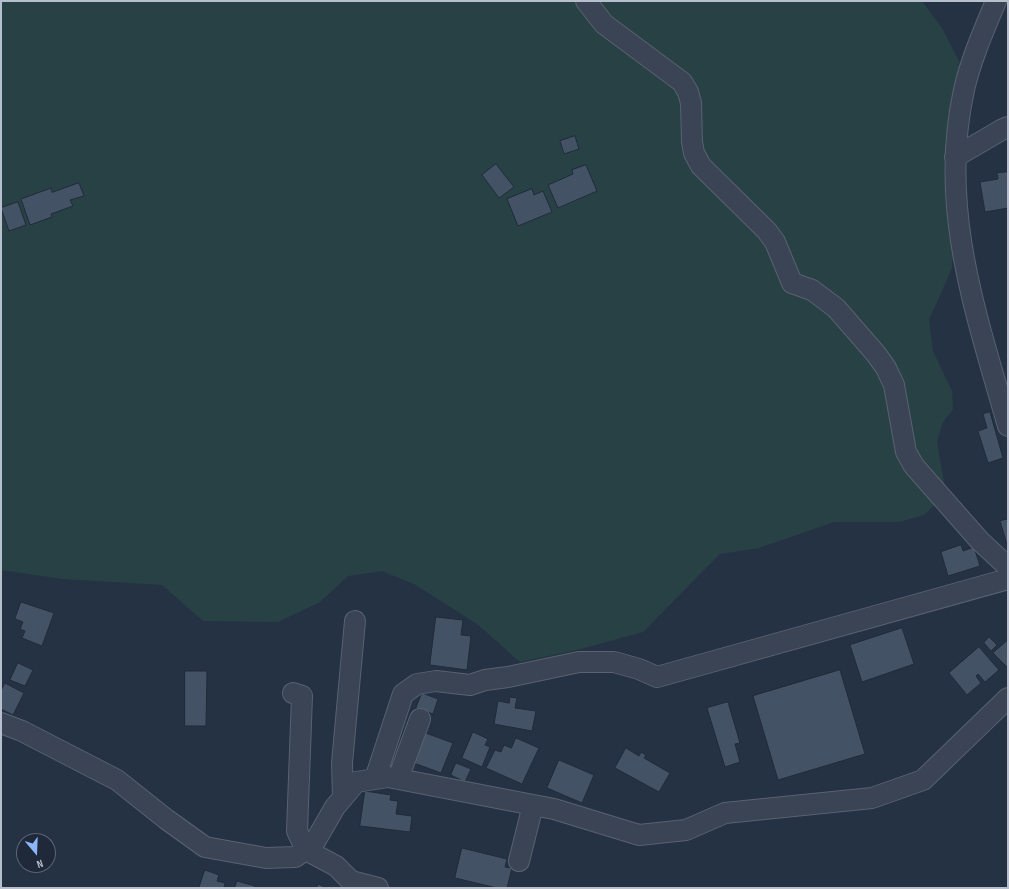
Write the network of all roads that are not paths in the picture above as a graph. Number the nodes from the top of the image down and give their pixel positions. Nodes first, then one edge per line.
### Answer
1 (586, 1) edge
2 (996, 1) edge
3 (1008, 127) edge
4 (956, 157) junction
5 (1008, 426) edge
6 (1008, 567) edge
7 (1008, 579) edge
8 (355, 621) dead end
9 (293, 693) dead end
10 (1008, 698) edge
11 (420, 719) dead end
12 (1, 723) edge
13 (375, 779) junction
14 (398, 779) junction
15 (344, 797) junction
16 (533, 805) junction
17 (306, 850) junction
18 (519, 861) dead end
19 (350, 885) edge
20 (378, 888) edge

1 - 6 street
2 - 4 street
3 - 4 street
4 - 5 street
7 - 13 street
8 - 15 street
9 - 17 street
10 - 16 street
11 - 14 street
12 - 17 street
13 - 14 street
13 - 15 street
14 - 16 street
15 - 17 street
16 - 18 street
17 - 19 street
19 - 20 street

